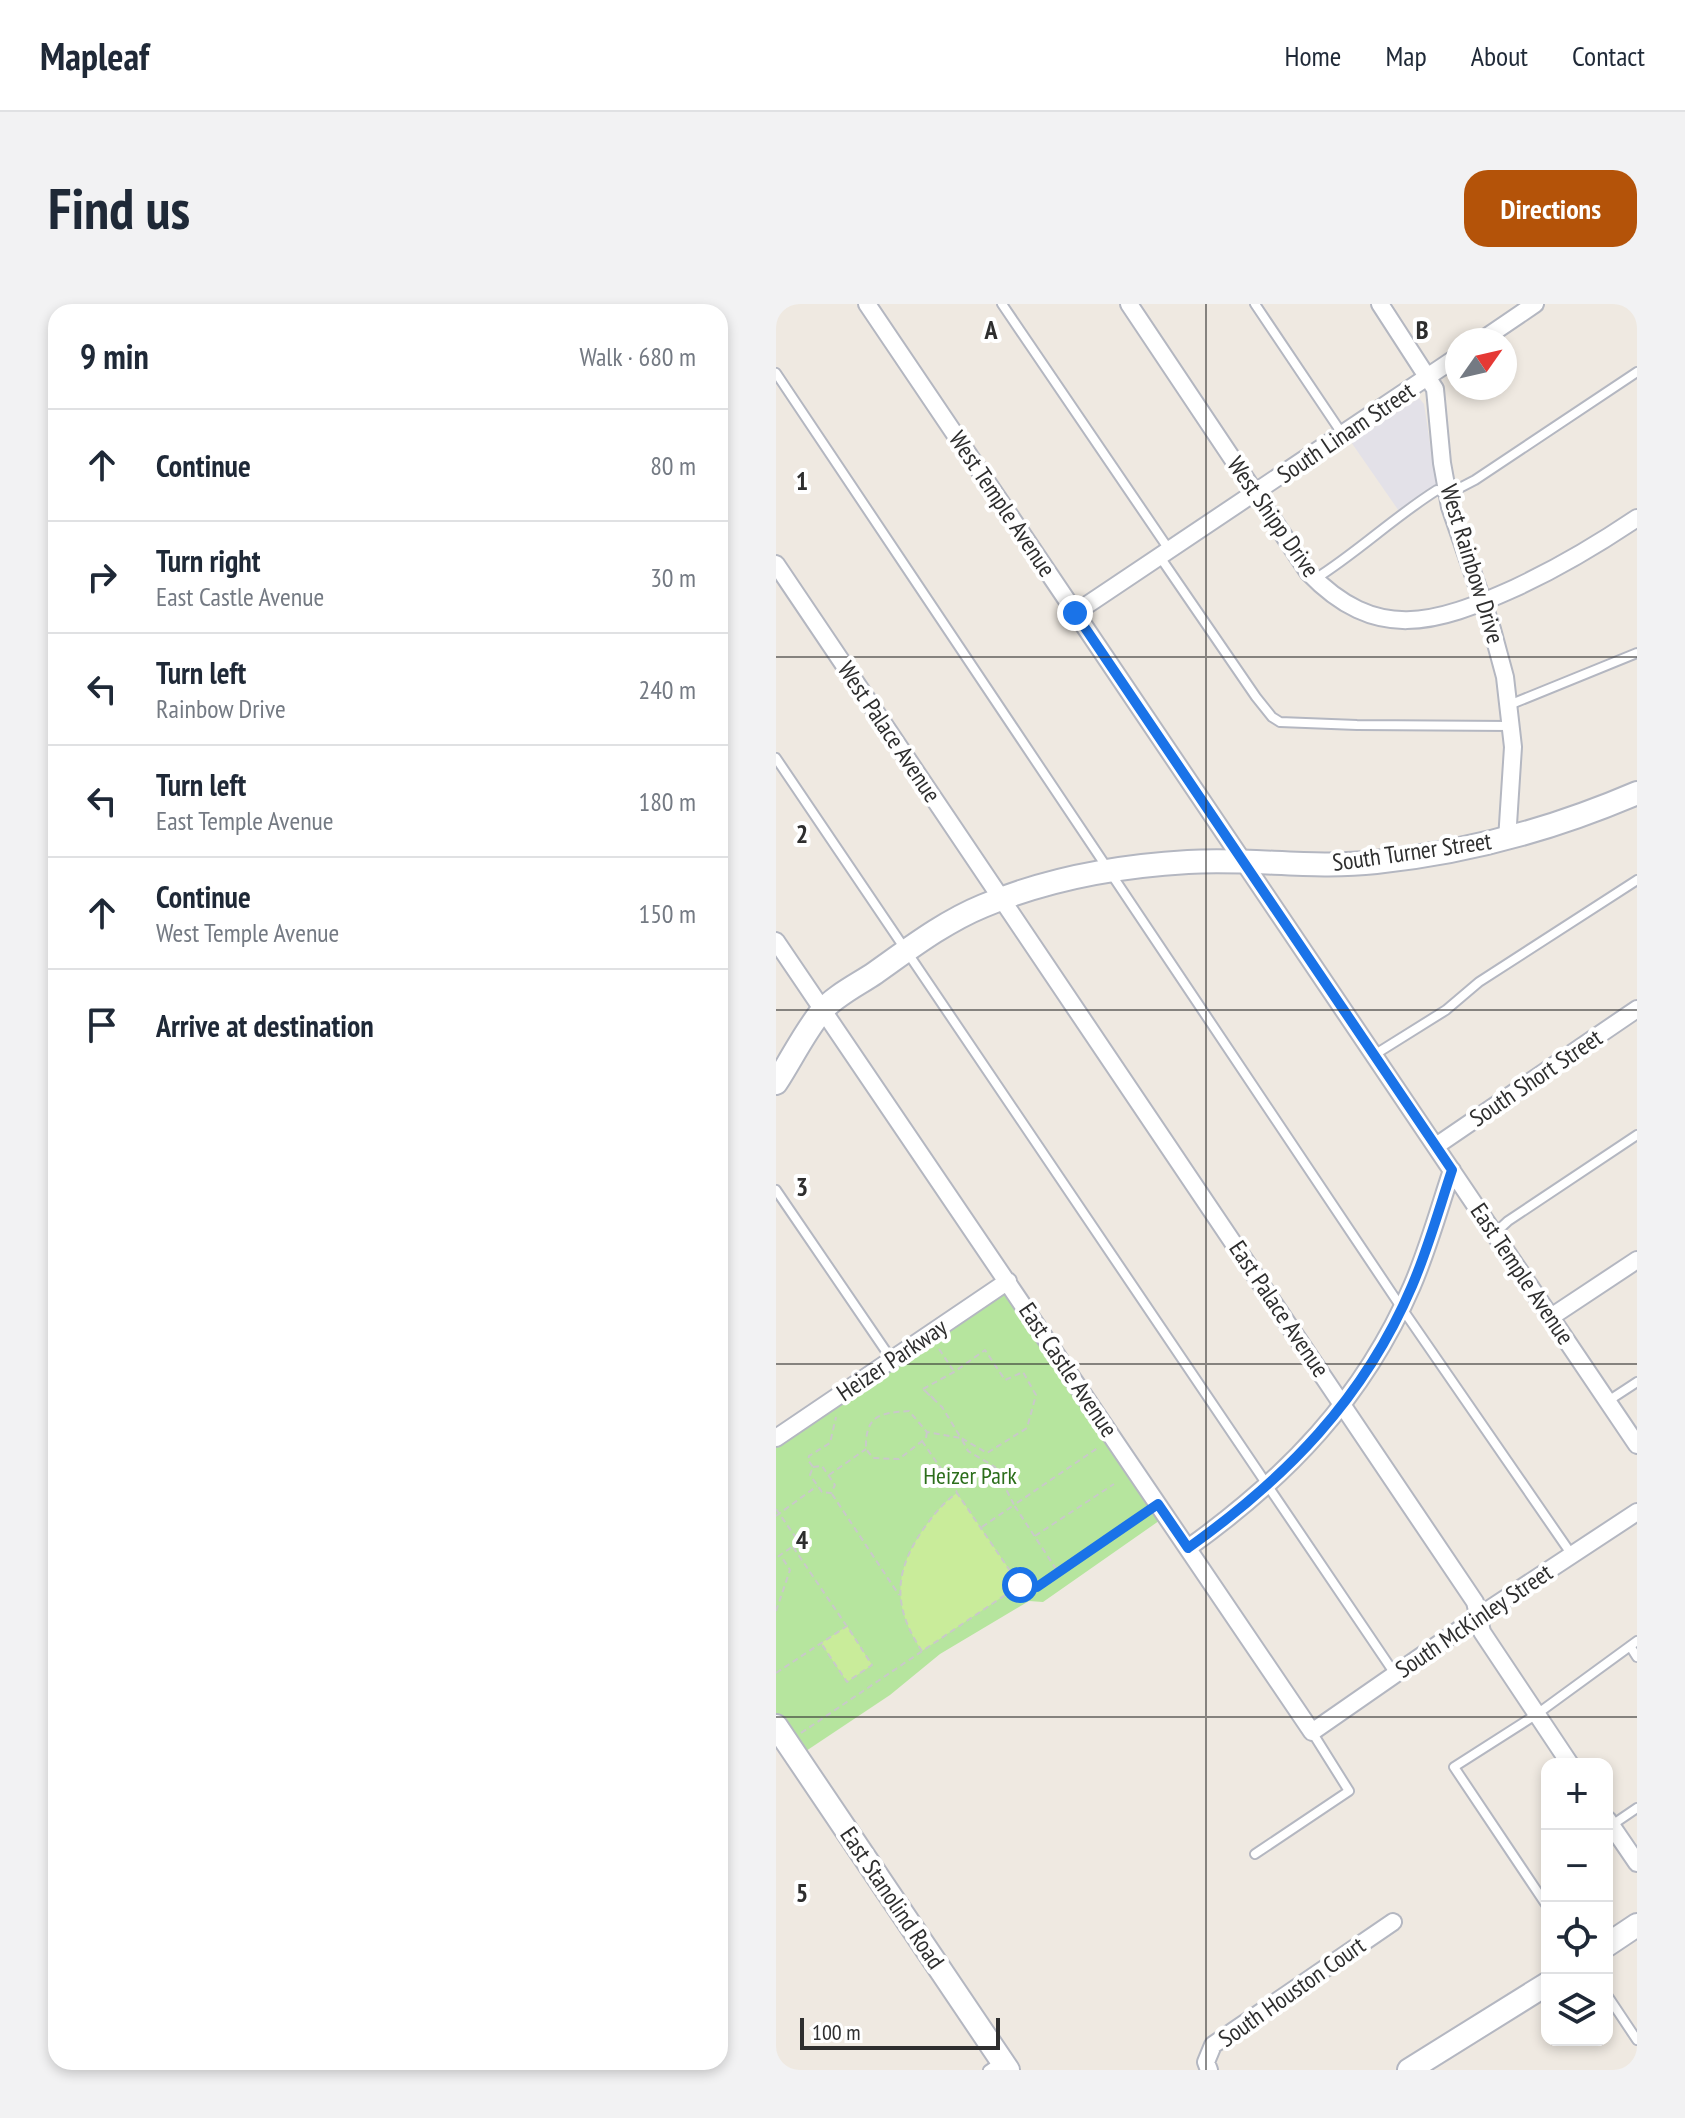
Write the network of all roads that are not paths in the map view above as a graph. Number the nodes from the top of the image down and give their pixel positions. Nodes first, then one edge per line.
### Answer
1 (867, 304) edge
2 (1002, 304) edge
3 (1129, 304) edge
4 (1255, 304) edge
5 (1380, 304) edge
6 (1535, 304) edge
7 (1511, 310) edge
8 (1494, 328) edge
9 (1445, 365) edge
10 (1637, 372) edge
11 (776, 373) edge
12 (1429, 376) junction
13 (1343, 435) junction
14 (1256, 494) junction
15 (1448, 494) junction
16 (1637, 518) edge
17 (1165, 554) junction
18 (776, 564) edge
19 (1315, 579) junction
20 (1483, 602) junction
21 (1075, 613) junction
22 (1637, 653) edge
23 (1509, 705) junction
24 (1511, 726) junction
25 (776, 758) edge
26 (1637, 793) edge
27 (1507, 840) junction
28 (1244, 864) junction
29 (1111, 870) junction
30 (1637, 880) edge
31 (1003, 900) junction
32 (776, 941) edge
33 (906, 952) junction
34 (823, 1009) junction
35 (1637, 1009) edge
36 (1374, 1055) junction
37 (776, 1083) edge
38 (1637, 1135) edge
39 (1436, 1146) junction
40 (1452, 1170) junction
41 (776, 1190) edge
42 (1494, 1234) junction
43 (1637, 1260) edge
44 (1008, 1281) junction
45 (1401, 1307) junction
46 (1551, 1317) junction
47 (892, 1360) junction
48 (1637, 1382) edge
49 (1607, 1402) junction
50 (1343, 1404) junction
51 (776, 1438) edge
52 (1637, 1445) edge
53 (1267, 1487) junction
54 (1637, 1512) edge
55 (1188, 1548) junction
56 (1572, 1555) junction
57 (1479, 1616) junction
58 (1634, 1644) edge
59 (1637, 1657) edge
60 (1395, 1674) junction
61 (1537, 1714) junction
62 (776, 1726) edge
63 (1312, 1732) junction
64 (1566, 1758) edge
65 (1637, 1808) edge
66 (1613, 1820) edge
67 (1613, 1828) edge
68 (1255, 1854) dead end
69 (1637, 1863) edge
70 (1544, 1902) edge
71 (1393, 1922) dead end
72 (1637, 1925) edge
73 (1613, 1941) edge
74 (1541, 1988) edge
75 (1613, 2004) edge
76 (1637, 2040) edge
77 (999, 2067) edge
78 (1209, 2070) edge
79 (1409, 2070) edge

1 - 21 street, West Temple Avenue
2 - 17 lane
3 - 14 street, West Shipp Drive
4 - 13 lane
5 - 12 street, West Rainbow Drive
6 - 7 street
7 - 8 street
9 - 12 street, South Linam Street
10 - 15 lane
11 - 29 lane
12 - 13 street, South Linam Street
12 - 15 street, West Rainbow Drive
13 - 14 street, South Linam Street
14 - 17 street, South Linam Street
14 - 19 street, West Shipp Drive
15 - 19 lane
15 - 20 street, West Rainbow Drive
16 - 20 street, West Shipp Drive
17 - 21 street, South Linam Street
17 - 24 lane
18 - 31 street, West Palace Avenue
19 - 20 street, West Shipp Drive
20 - 23 street, West Rainbow Drive
21 - 28 street, West Temple Avenue
22 - 23 lane
23 - 24 street, West Rainbow Drive
24 - 27 street, West Rainbow Drive
25 - 33 lane
26 - 27 main road, South Turner Street
27 - 28 main road, South Turner Street
28 - 29 main road, South Turner Street
28 - 36 street, East Temple Avenue
29 - 31 main road, South Turner Street
29 - 45 lane
30 - 36 lane
31 - 33 main road, South Turner Street
31 - 50 street, East Palace Avenue
32 - 34 street, East Castle Avenue
33 - 34 main road, South Turner Street
33 - 53 lane
34 - 37 main road, South Turner Street
34 - 44 street, East Castle Avenue
35 - 39 street, South Short Street
36 - 39 street, East Temple Avenue
38 - 42 lane
39 - 40 street, East Temple Avenue
40 - 42 street, East Temple Avenue
40 - 45 street
41 - 47 lane
42 - 46 street, East Temple Avenue
43 - 46 street
44 - 47 street, Heizer Parkway
44 - 55 street, East Castle Avenue
45 - 50 street
45 - 56 lane
46 - 49 street, East Temple Avenue
47 - 51 street, Heizer Parkway
48 - 49 lane
49 - 52 street, East Temple Avenue
50 - 53 street
50 - 57 street, East Palace Avenue
53 - 55 street
53 - 60 lane
54 - 56 street, South McKinley Street
55 - 63 street, East Castle Avenue
56 - 57 street, South McKinley Street
57 - 60 street, South McKinley Street
57 - 61 street, East Palace Avenue
58 - 59 lane
58 - 61 lane
60 - 63 street, South McKinley Street
61 - 64 street, East Palace Avenue
61 - 70 lane
62 - 77 main road, East Stanolind Road
63 - 68 lane
65 - 66 lane
67 - 69 street
71 - 78 street, South Houston Court
72 - 73 main road
74 - 79 main road
75 - 76 lane

